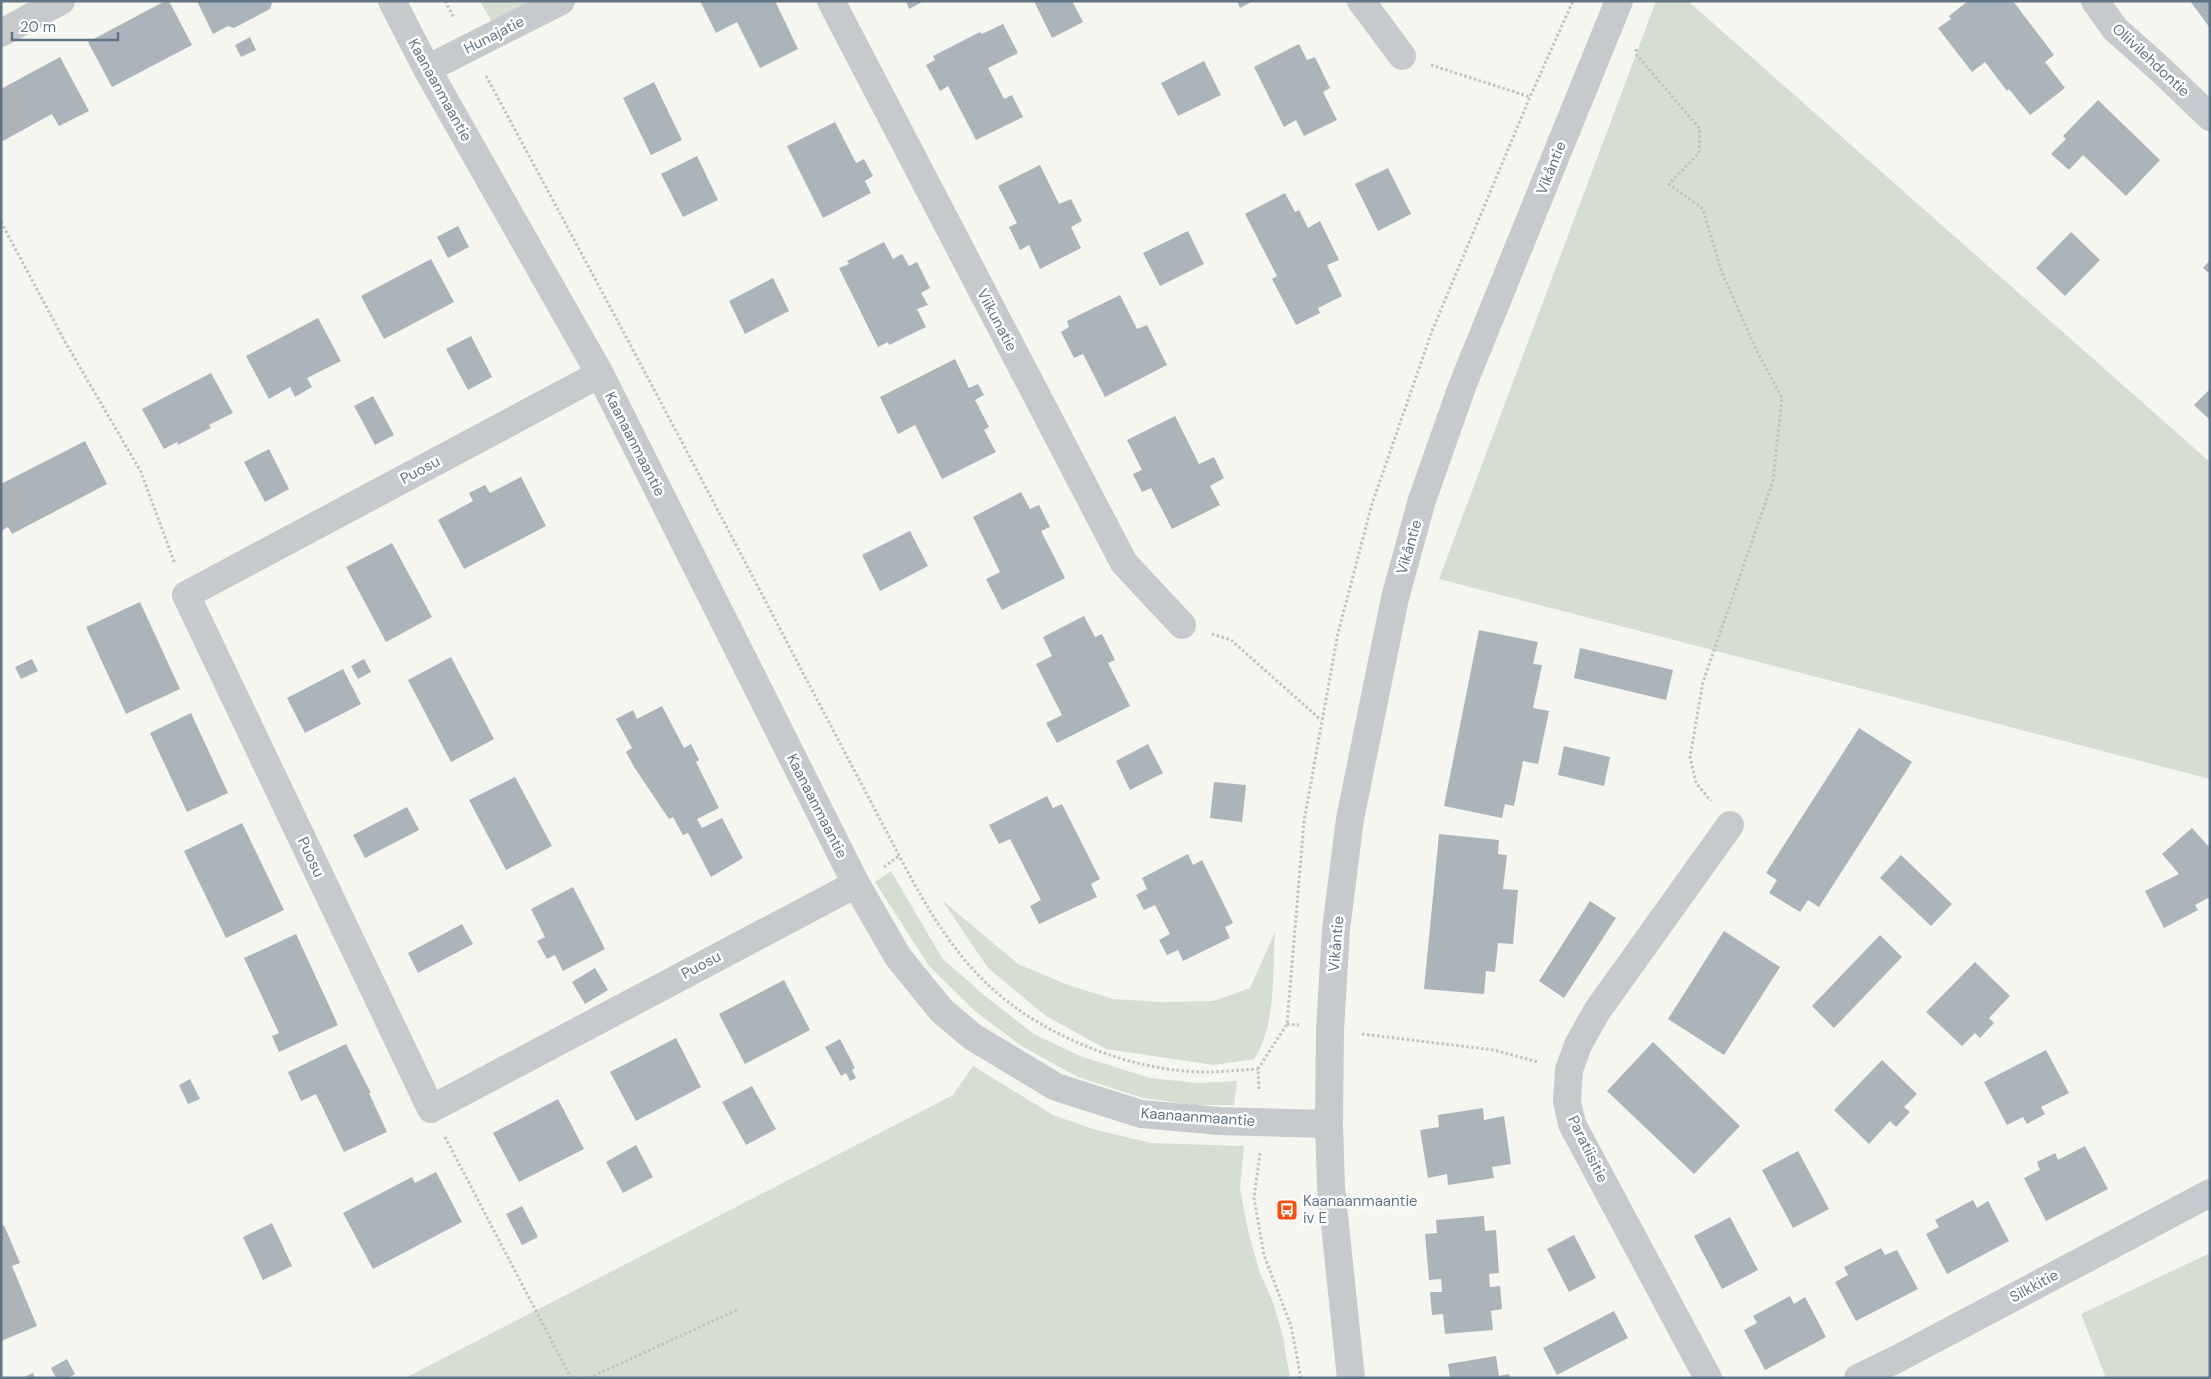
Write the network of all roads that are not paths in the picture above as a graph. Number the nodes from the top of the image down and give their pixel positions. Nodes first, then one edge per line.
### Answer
1 (61, 1) edge
2 (392, 1) edge
3 (561, 1) edge
4 (831, 1) edge
5 (1361, 1) edge
6 (1619, 1) edge
7 (2095, 1) edge
8 (1, 33) edge
9 (1402, 56) road end
10 (427, 69) junction
11 (2210, 117) edge
12 (600, 374) junction
13 (1182, 625) road end
14 (1730, 825) road end
15 (856, 884) junction
16 (1328, 1124) junction
17 (2210, 1193) edge
18 (1351, 1378) edge
19 (1708, 1378) edge
20 (1858, 1378) edge

1 - 8 street
2 - 10 street, Kaanaanmaantie
3 - 10 street, Hunajatie
4 - 13 street, Viikunatie
5 - 9 street
6 - 16 street, Vikåntie
7 - 11 street, Oliivilehdontie
10 - 12 street, Kaanaanmaantie
12 - 15 street, Kaanaanmaantie
12 - 15 street, Puosu
14 - 19 street, Paratiisitie
15 - 16 street, Kaanaanmaantie
16 - 18 street
17 - 20 street, Silkkitie

